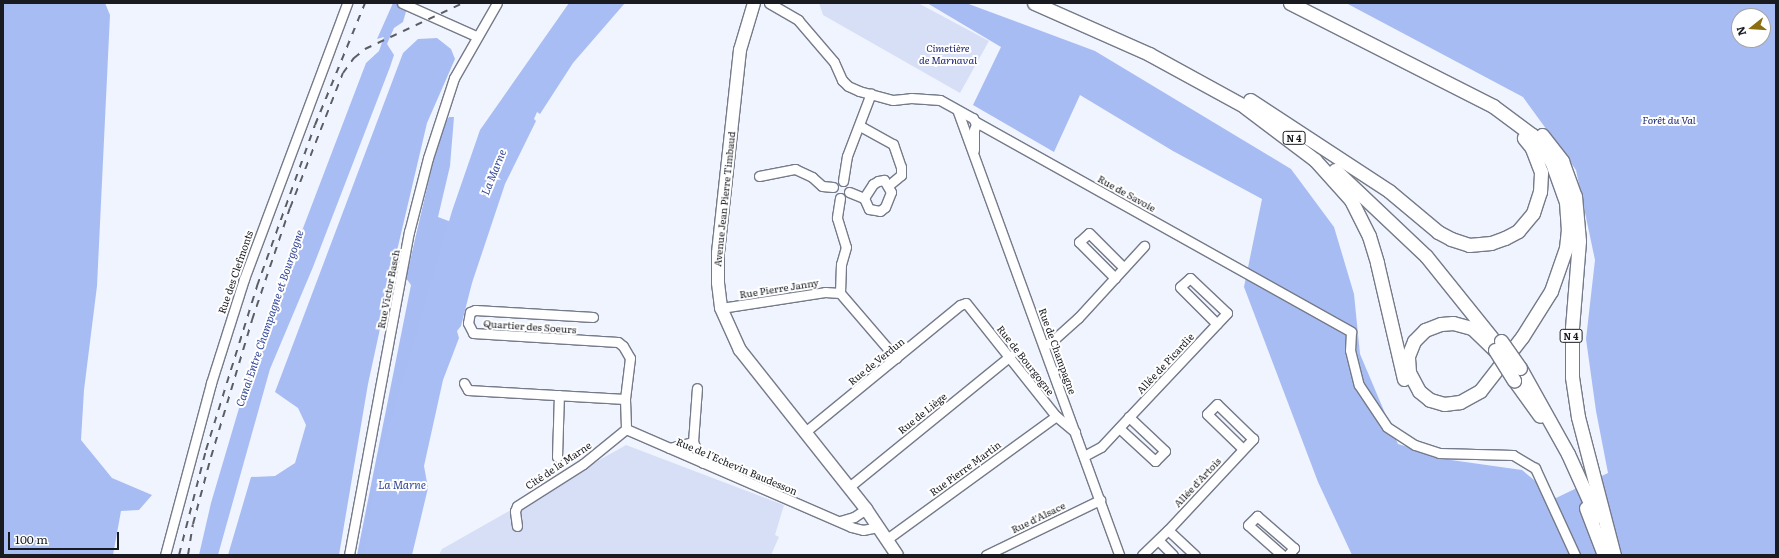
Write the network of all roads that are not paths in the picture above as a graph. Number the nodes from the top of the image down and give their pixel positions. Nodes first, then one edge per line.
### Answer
1 (346, 3) edge
2 (497, 3) edge
3 (754, 3) edge
4 (769, 3) edge
5 (1034, 3) edge
6 (1049, 3) edge
7 (1290, 3) edge
8 (1301, 3) edge
9 (406, 4) edge
10 (476, 36) junction
11 (1385, 52) junction
12 (871, 93) junction
13 (1246, 102) junction
14 (860, 126) junction
15 (971, 126) junction
16 (1531, 126) junction
17 (760, 176) dead end
18 (843, 181) junction
19 (888, 186) junction
20 (833, 187) junction
21 (849, 192) junction
22 (840, 198) junction
23 (864, 198) junction
24 (1144, 246) dead end
25 (1124, 268) junction
26 (1114, 278) junction
27 (840, 293) junction
28 (960, 305) joint
29 (721, 308) junction
30 (593, 317) dead end
31 (1217, 324) junction
32 (1044, 345) junction
33 (1498, 346) junction
34 (1010, 356) junction
35 (896, 358) junction
36 (1517, 374) junction
37 (464, 383) dead end
38 (697, 388) dead end
39 (559, 395) junction
40 (625, 400) junction
41 (1056, 416) junction
42 (1129, 417) junction
43 (1119, 428) junction
44 (626, 429) junction
45 (805, 432) junction
46 (1076, 433) junction
47 (693, 442) junction
48 (669, 448) junction
49 (1243, 449) junction
50 (1084, 456) junction
51 (557, 457) dead end
52 (703, 463) junction
53 (848, 487) junction
54 (1100, 500) junction
55 (866, 509) junction
56 (840, 520) junction
57 (517, 526) dead end
58 (879, 527) junction
59 (1168, 530) junction
60 (888, 539) junction
61 (1158, 540) junction
62 (1006, 545) junction
63 (165, 555) edge
64 (349, 555) edge
65 (897, 555) edge
66 (986, 555) edge
67 (1009, 555) edge
68 (1119, 555) edge
69 (1142, 555) edge
70 (1173, 555) edge
71 (1195, 555) edge
72 (1282, 555) edge
73 (1288, 555) edge
74 (1575, 555) edge
75 (1604, 555) edge
76 (1613, 555) edge

1 - 63 street, Rue des Clefmonts
2 - 10 street, Rue Victor Basch
3 - 29 main road, Avenue Jean Pierre Timbaud
4 - 12 street, Rue de Savoie
5 - 13 highway, N 4
6 - 13 highway, N 4
7 - 11 highway, N 4
8 - 16 highway, N 4
9 - 10 street
10 - 64 street, Rue Victor Basch
11 - 13 highway, N 4
11 - 33 highway, N 4
12 - 14 street
12 - 15 street, Rue de Savoie
13 - 16 highway, N 4
13 - 33 highway, N 4
14 - 18 street
14 - 19 street
15 - 32 street, Rue de Champagne
15 - 74 street, Rue de Savoie
16 - 76 highway, N 4
17 - 20 street
18 - 20 street
18 - 21 street
19 - 23 street
19 - 23 street
20 - 22 street
21 - 22 street
21 - 23 street
22 - 27 street
24 - 25 street
25 - 26 street
25 - 26 street
26 - 32 street
27 - 29 street, Rue Pierre Janny
27 - 35 street
28 - 34 street, Rue de Bourgogne
28 - 35 street, Rue de Verdun
29 - 45 main road, Avenue Jean Pierre Timbaud
30 - 40 street, Quartier des Soeurs
31 - 31 street, Allée de Picardie
31 - 42 street, Allée de Picardie
32 - 46 street, Rue de Champagne
33 - 36 highway, N 4, bridge
34 - 41 street, Rue de Bourgogne
34 - 53 street, Rue de Liège
35 - 45 street, Rue de Verdun
36 - 75 highway
36 - 76 highway, N 4
37 - 39 street
38 - 47 street
39 - 40 street
39 - 51 street
40 - 44 street, Quartier des Soeurs
41 - 46 street, Rue de Bourgogne
41 - 60 street, Rue Pierre Martin
42 - 43 street, Allée de Picardie
42 - 43 street
43 - 50 street, Allée de Picardie
44 - 48 street, Rue de l'Echevin Baudesson
44 - 57 street, Cité de la Marne
45 - 53 main road, Avenue Jean Pierre Timbaud
46 - 50 street, Rue de Champagne
47 - 48 street
47 - 52 street
48 - 52 street, Rue de l'Echevin Baudesson
49 - 49 street, Allée d'Artois
49 - 59 street, Allée d'Artois
50 - 54 street, Rue de Champagne
52 - 56 street, Rue de l'Echevin Baudesson
53 - 55 main road, Avenue Jean Pierre Timbaud
54 - 62 street, Rue d'Alsace
54 - 68 street, Rue de Champagne
55 - 56 street
55 - 58 main road, Avenue Jean Pierre Timbaud
56 - 58 street, Rue de l'Echevin Baudesson
58 - 60 main road, Avenue Jean Pierre Timbaud
59 - 61 street, Allée d'Artois
59 - 71 street
60 - 65 main road, Avenue Jean Pierre Timbaud
61 - 69 street, Allée d'Artois
61 - 70 street
62 - 66 street, Rue d'Alsace
62 - 67 street
72 - 73 street

